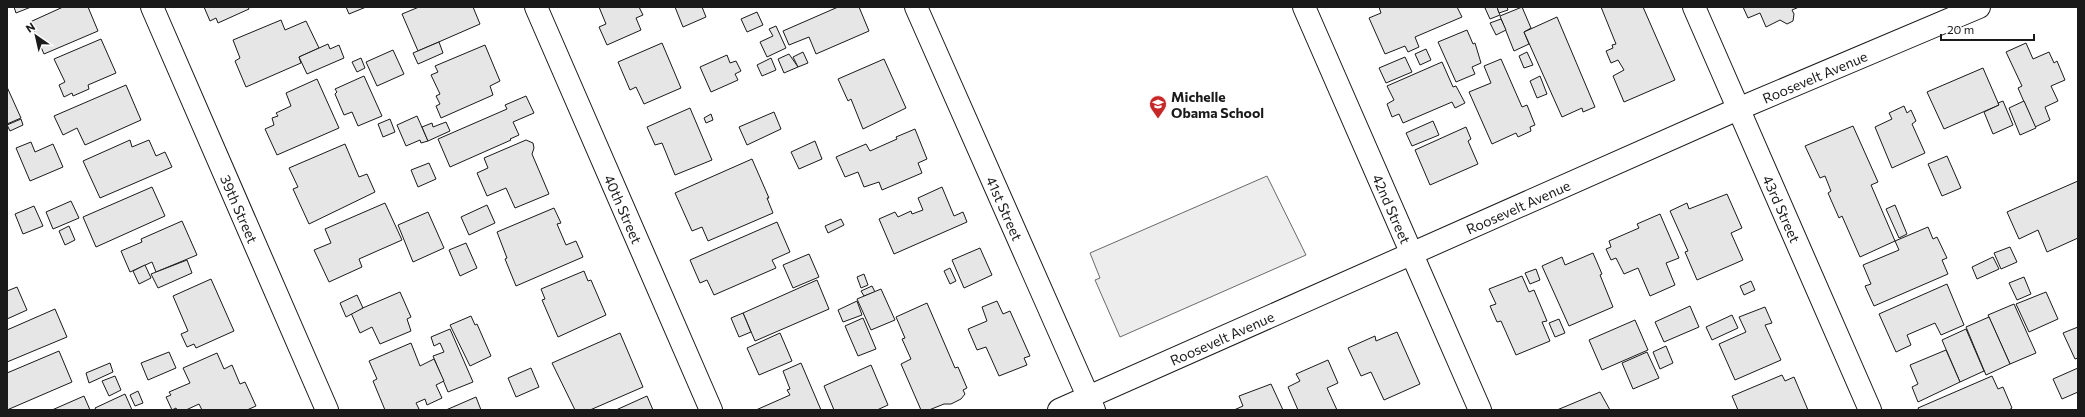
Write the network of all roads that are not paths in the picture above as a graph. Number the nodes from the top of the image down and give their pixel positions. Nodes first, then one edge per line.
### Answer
1 (152, 7) edge
2 (536, 7) edge
3 (916, 7) edge
4 (1304, 7) edge
5 (1694, 7) edge
6 (1979, 7) edge
7 (1738, 109) junction
8 (1411, 255) junction
9 (1091, 404) edge
10 (327, 410) edge
11 (711, 410) edge
12 (1059, 410) edge
13 (1480, 410) edge
14 (1870, 410) edge

1 - 10 street, 39th Street
2 - 11 street, 40th Street
3 - 9 street, 41st Street
4 - 8 street, 42nd Street
5 - 7 street, 43rd Street
6 - 7 street, Roosevelt Avenue
7 - 8 street, Roosevelt Avenue
7 - 14 street, 43rd Street
8 - 9 street, Roosevelt Avenue
8 - 13 street, 42nd Street
9 - 12 street, Roosevelt Avenue

